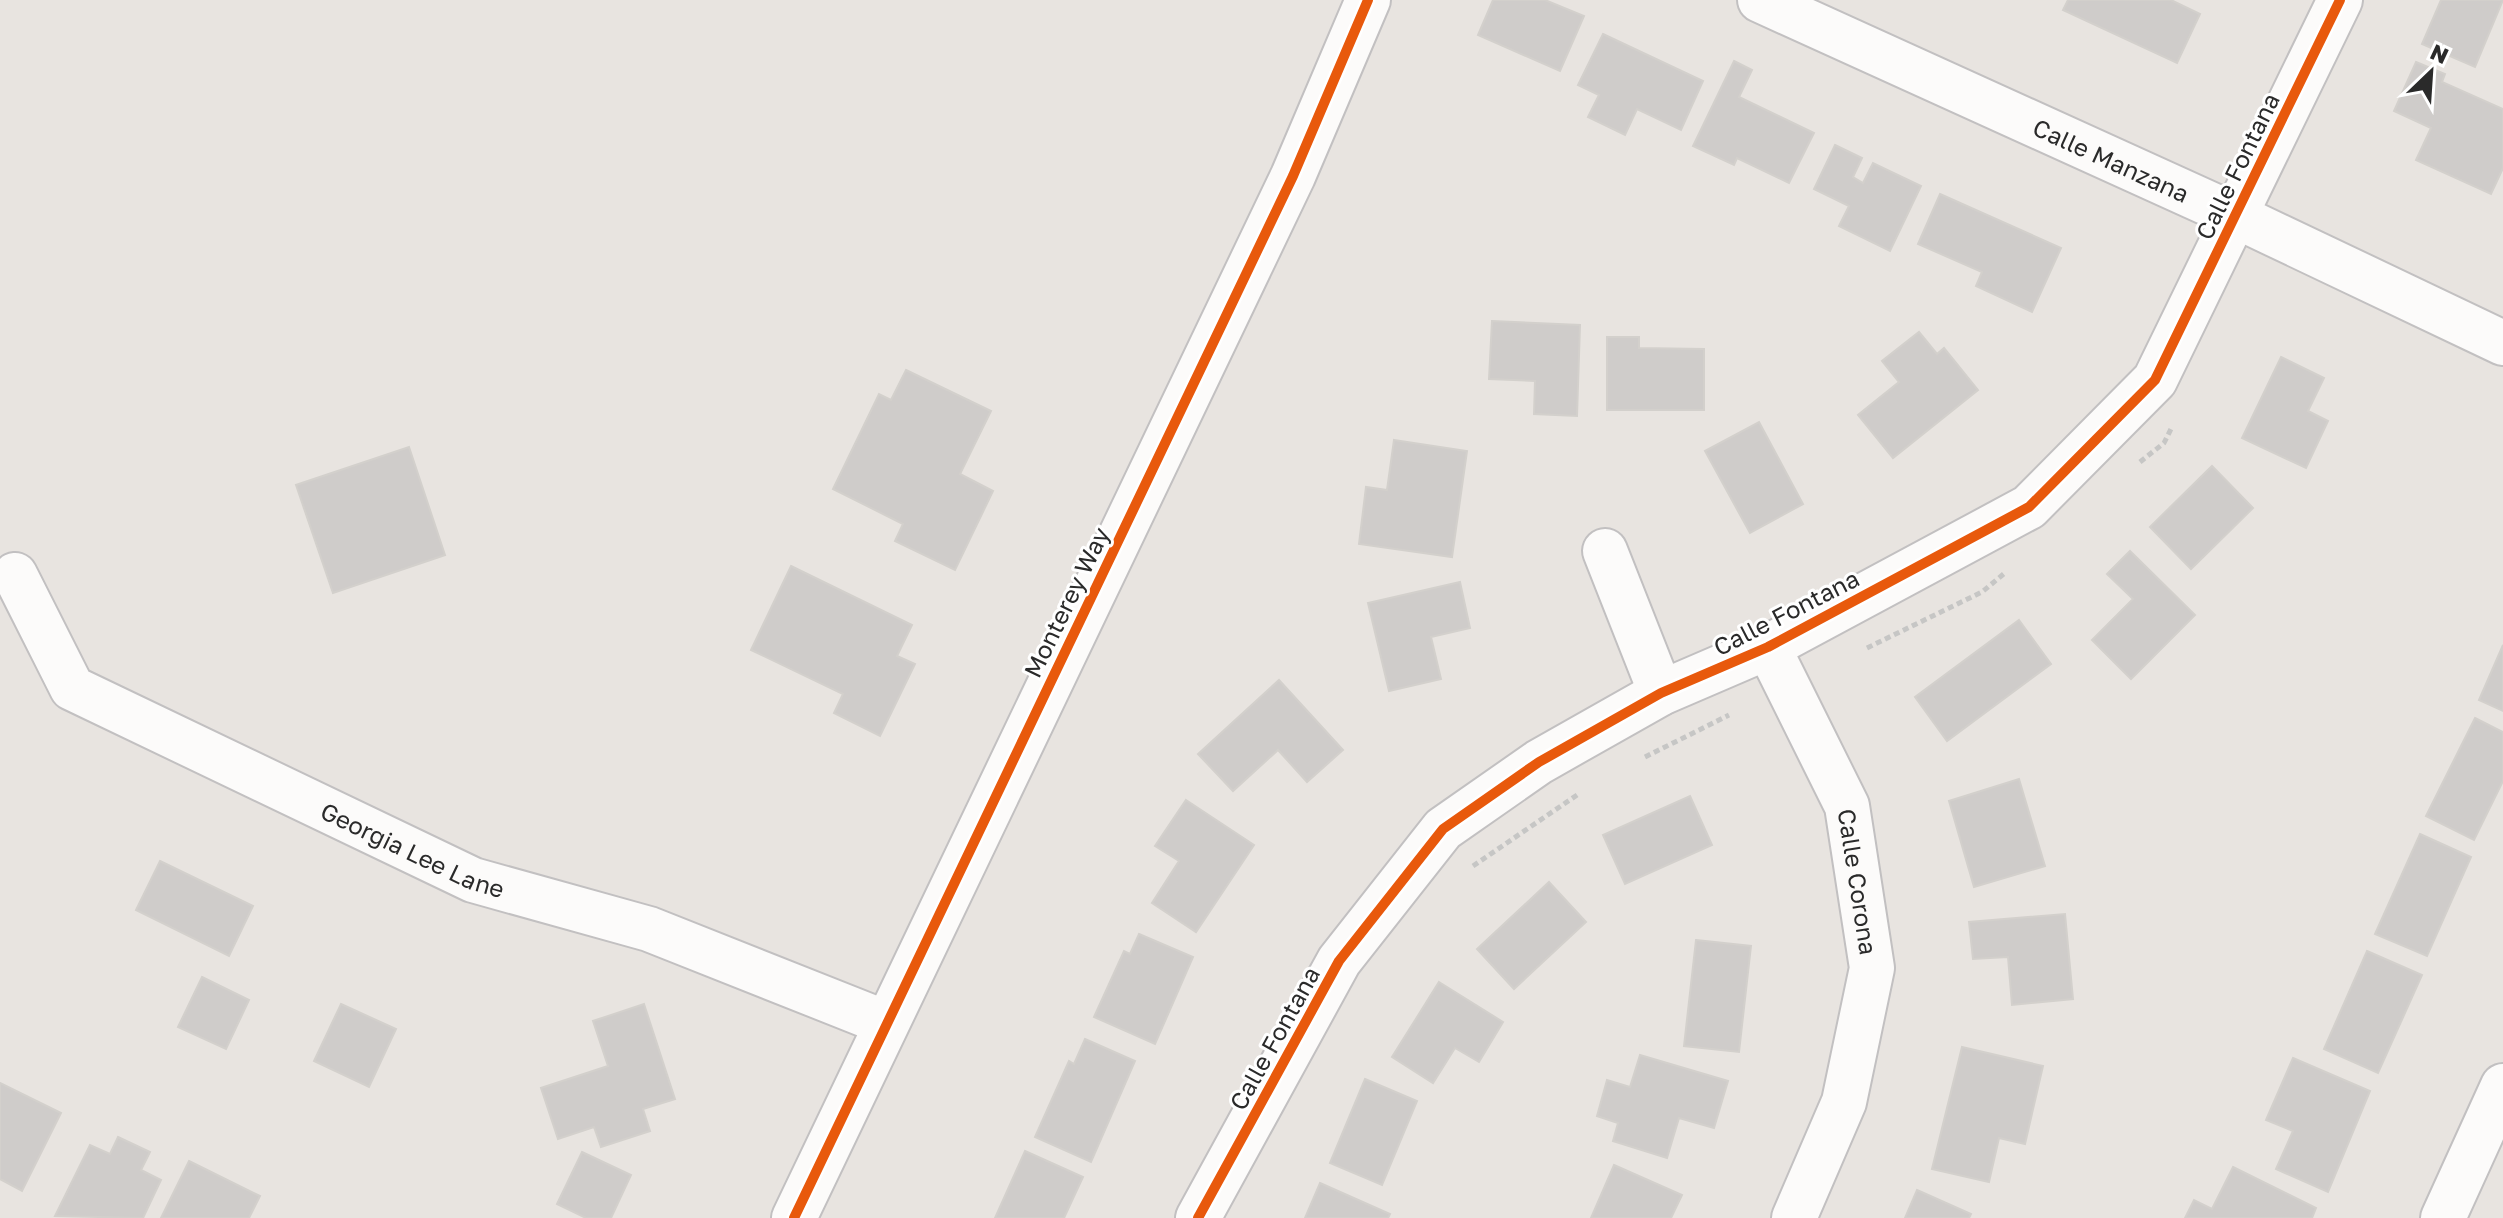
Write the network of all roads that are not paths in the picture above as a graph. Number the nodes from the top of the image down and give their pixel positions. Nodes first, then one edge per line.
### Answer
1 (1368, 0) edge
2 (1760, 0) edge
3 (2340, 0) edge
4 (2236, 216) junction
5 (2503, 343) edge
6 (1605, 551) dead end
7 (15, 575) dead end
8 (1768, 647) junction
9 (1661, 693) junction
10 (886, 1023) junction
11 (2503, 1086) edge
12 (794, 1218) edge
13 (1198, 1218) edge
14 (1794, 1218) edge
15 (2443, 1218) edge

1 - 10 street, Monterey Way
2 - 4 street, Calle Manzana
3 - 4 street, Calle Fontana
4 - 5 street, Calle Manzana
4 - 8 street, Calle Fontana
6 - 9 street
7 - 10 street, Georgia Lee Lane
8 - 9 street, Calle Fontana
8 - 14 street, Calle Corona
9 - 13 street, Calle Fontana
10 - 12 street, Monterey Way
11 - 15 street

